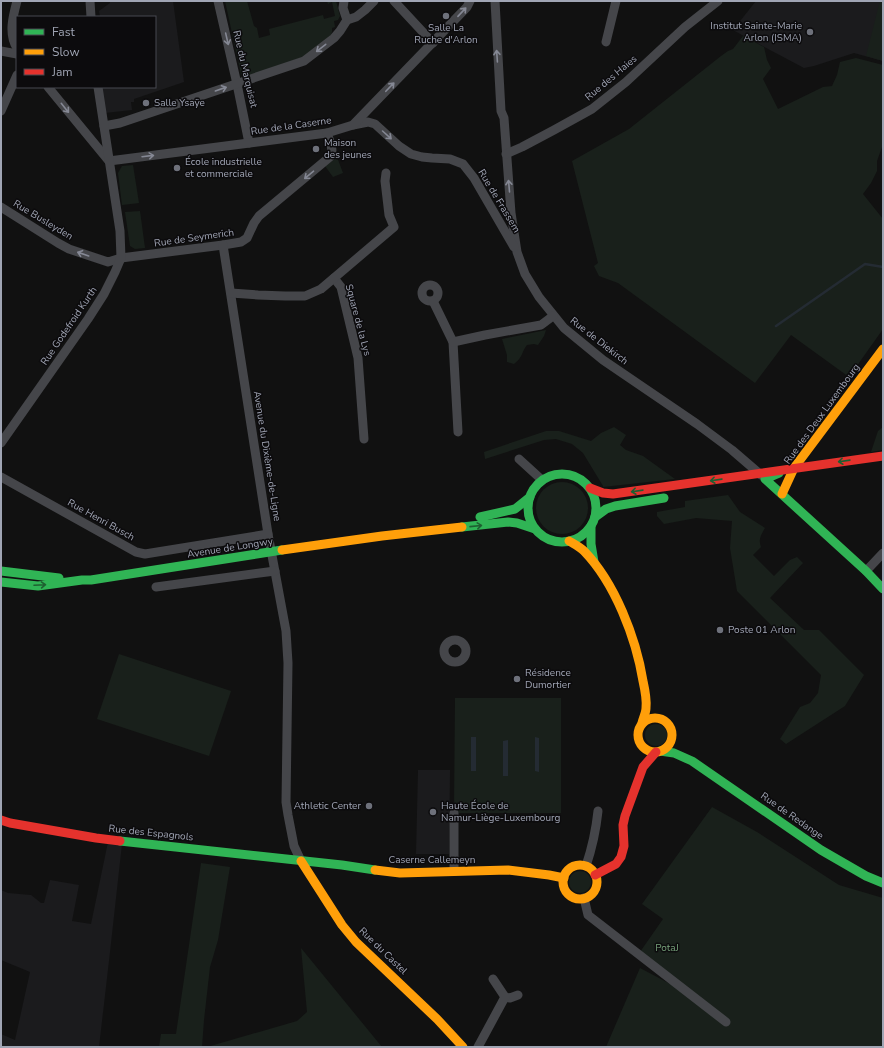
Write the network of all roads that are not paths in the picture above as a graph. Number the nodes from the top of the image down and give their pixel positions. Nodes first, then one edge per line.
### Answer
1 (17, 1) edge
2 (90, 1) edge
3 (218, 1) edge
4 (344, 1) edge
5 (374, 1) edge
6 (394, 1) edge
7 (470, 1) edge
8 (494, 1) edge
9 (616, 1) edge
10 (718, 1) edge
11 (91, 16) edge
12 (348, 20) junction
13 (606, 42) dead end
14 (433, 43) junction
15 (16, 47) edge
16 (1, 51) edge
17 (16, 54) edge
18 (16, 77) edge
19 (237, 84) junction
20 (49, 88) edge
21 (98, 88) edge
22 (1, 111) edge
23 (353, 125) junction
24 (104, 126) junction
25 (327, 133) junction
26 (249, 143) junction
27 (506, 154) junction
28 (109, 161) junction
29 (386, 173) dead end
30 (1, 207) edge
31 (511, 213) junction
32 (496, 217) junction
33 (223, 245) junction
34 (517, 252) junction
35 (121, 258) junction
36 (334, 278) junction
37 (231, 292) junction
38 (433, 301) dead end
39 (553, 316) junction
40 (453, 342) junction
41 (883, 349) edge
42 (458, 432) dead end
43 (364, 439) dead end
44 (1, 443) edge
45 (883, 456) edge
46 (518, 459) dead end
47 (883, 465) edge
48 (794, 468) junction
49 (837, 472) dead end
50 (1, 477) edge
51 (799, 477) dead end
52 (542, 480) junction
53 (763, 481) junction
54 (590, 488) junction
55 (782, 494) junction
56 (530, 497) junction
57 (669, 497) dead end
58 (593, 521) junction
59 (535, 529) junction
60 (269, 535) junction
61 (382, 536) junction
62 (569, 541) junction
63 (883, 553) edge
64 (595, 564) junction
65 (274, 568) junction
66 (1, 571) edge
67 (866, 572) junction
68 (82, 580) junction
69 (1, 582) edge
70 (156, 587) dead end
71 (883, 589) edge
72 (644, 687) junction
73 (663, 720) junction
74 (642, 723) junction
75 (672, 735) junction
76 (642, 746) junction
77 (658, 751) junction
78 (692, 761) junction
79 (643, 767) junction
80 (598, 811) dead end
81 (454, 813) dead end
82 (1, 820) edge
83 (301, 861) junction
84 (586, 866) junction
85 (454, 871) junction
86 (595, 875) junction
87 (564, 878) junction
88 (883, 883) edge
89 (584, 898) junction
90 (493, 979) dead end
91 (518, 996) dead end
92 (505, 997) junction
93 (726, 1022) dead end
94 (463, 1047) edge
95 (478, 1047) edge

1 - 15 street
2 - 11 street
3 -> 19 street, Rue du Marquisat
4 - 12 street
5 - 12 street
6 - 14 street
14 -> 7 street, Rue de la Caserne
27 -> 8 street, Rue de Diekirch
9 - 13 street
10 - 27 street, Rue des Haies
12 -> 19 street
23 -> 14 street, Rue de la Caserne
16 - 17 street
18 - 22 street
24 -> 19 street
19 - 26 street, Rue du Marquisat
20 -> 28 street
21 - 24 street, Rue Godefroid Kurth
23 - 25 street, Rue de la Caserne
23 -> 32 street, Rue de Frassem
24 - 28 street, Rue Godefroid Kurth
25 - 26 street, Rue de la Caserne
25 -> 33 street, Rue de Seymerich
28 -> 26 street, Rue de la Caserne
31 -> 27 street, Rue de Diekirch
28 - 35 street, Rue Godefroid Kurth
29 - 36 street, Square de la Lys
35 -> 30 street, Rue Busleyden
31 - 32 street
31 - 34 street, Rue de Diekirch
32 - 34 street, Rue de Frassem
33 - 35 street, Rue de Seymerich
33 - 37 street, Avenue du Dixième-de-Ligne
34 - 39 street, Rue de Diekirch
35 - 44 street, Rue Godefroid Kurth
36 - 37 street, Square de la Lys
36 - 43 street, Square de la Lys
37 - 60 street, Avenue du Dixième-de-Ligne
38 - 40 street
39 - 40 street
39 - 53 street, Rue de Diekirch
40 - 42 street
41 - 48 main road, Rue des Deux Luxembourg
45 -> 54 main road
46 - 52 street
47 - 49 main road
48 - 53 main road
48 - 55 main road, Rue des Deux Luxembourg
50 - 60 street, Rue Henri Busch
51 - 53 main road
52 - 54 main road
52 - 56 main road
53 - 55 main road, Rue de Diekirch
54 - 58 main road
55 - 67 main road, Rue de Diekirch
56 - 59 main road
56 - 61 main road
57 - 58 main road
58 - 62 main road
58 - 64 main road
61 -> 59 main road
59 - 62 main road
60 - 65 street, Avenue du Dixième-de-Ligne
61 - 68 main road, Avenue de Longwy
62 - 64 main road
63 - 67 street
64 - 72 main road
65 - 70 street
65 - 83 street, Avenue du Dixième-de-Ligne
66 - 68 main road, Avenue de Longwy
67 - 71 main road, Rue de Diekirch
69 -> 68 main road, Avenue de Longwy
72 - 73 main road
72 - 74 main road
73 - 74 main road
73 - 75 main road
74 - 76 main road
75 - 77 main road
75 - 78 main road, Rue de Redange
76 - 77 main road
76 - 79 main road
77 - 78 main road, Rue de Redange
77 - 79 main road
78 - 88 main road, Rue de Redange
79 - 86 main road
80 - 84 street
81 - 85 street
82 - 83 main road, Rue des Espagnols
83 - 85 main road, Caserne Callemeyn
83 - 94 main road, Rue du Castel
84 - 86 main road
84 - 87 main road
85 - 87 main road, Caserne Callemeyn
86 - 89 main road
87 - 89 main road
89 - 93 street
90 - 92 street
91 - 92 street
92 - 95 street

